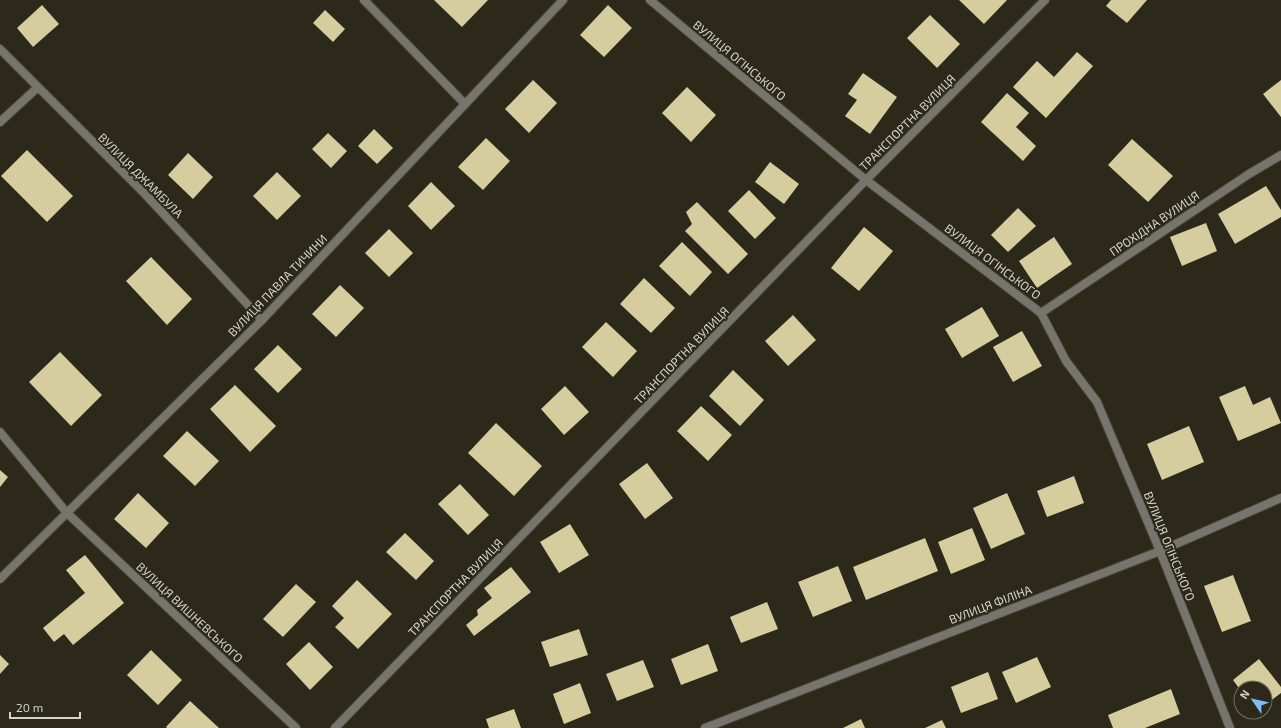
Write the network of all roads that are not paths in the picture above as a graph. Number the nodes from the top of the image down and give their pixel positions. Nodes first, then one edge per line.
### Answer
1 (364, 0) edge
2 (564, 0) edge
3 (650, 0) edge
4 (1045, 0) edge
5 (0, 49) edge
6 (37, 88) junction
7 (465, 104) junction
8 (0, 122) edge
9 (1281, 155) edge
10 (866, 180) junction
11 (1041, 313) junction
12 (262, 320) junction
13 (0, 432) edge
14 (1281, 498) edge
15 (67, 512) junction
16 (1160, 551) junction
17 (0, 579) edge
18 (296, 728) edge
19 (336, 728) edge
20 (705, 728) edge
21 (1230, 728) edge

1 - 7 street
2 - 7 street, ВУЛИЦЯ ПАВЛА ТИЧИНИ
3 - 10 street, ВУЛИЦЯ ОГІНСЬКОГО
4 - 10 street, ТРАНСПОРТНА ВУЛИЦЯ
5 - 6 street, ВУЛИЦЯ ДЖАМБУЛА
6 - 8 street
6 - 12 street, ВУЛИЦЯ ДЖАМБУЛА
7 - 12 street, ВУЛИЦЯ ПАВЛА ТИЧИНИ
9 - 11 street, ПРОХІДНА ВУЛИЦЯ
10 - 11 street, ВУЛИЦЯ ОГІНСЬКОГО
10 - 19 street, ТРАНСПОРТНА ВУЛИЦЯ
11 - 16 street, ВУЛИЦЯ ОГІНСЬКОГО
12 - 15 street, ВУЛИЦЯ ПАВЛА ТИЧИНИ
13 - 15 street, ВУЛИЦЯ ВИШНЕВСЬКОГО
14 - 16 street, ВУЛИЦЯ ФІЛІНА
15 - 17 street, ВУЛИЦЯ ПАВЛА ТИЧИНИ
15 - 18 street, ВУЛИЦЯ ВИШНЕВСЬКОГО
16 - 20 street, ВУЛИЦЯ ФІЛІНА
16 - 21 street, ВУЛИЦЯ ОГІНСЬКОГО

